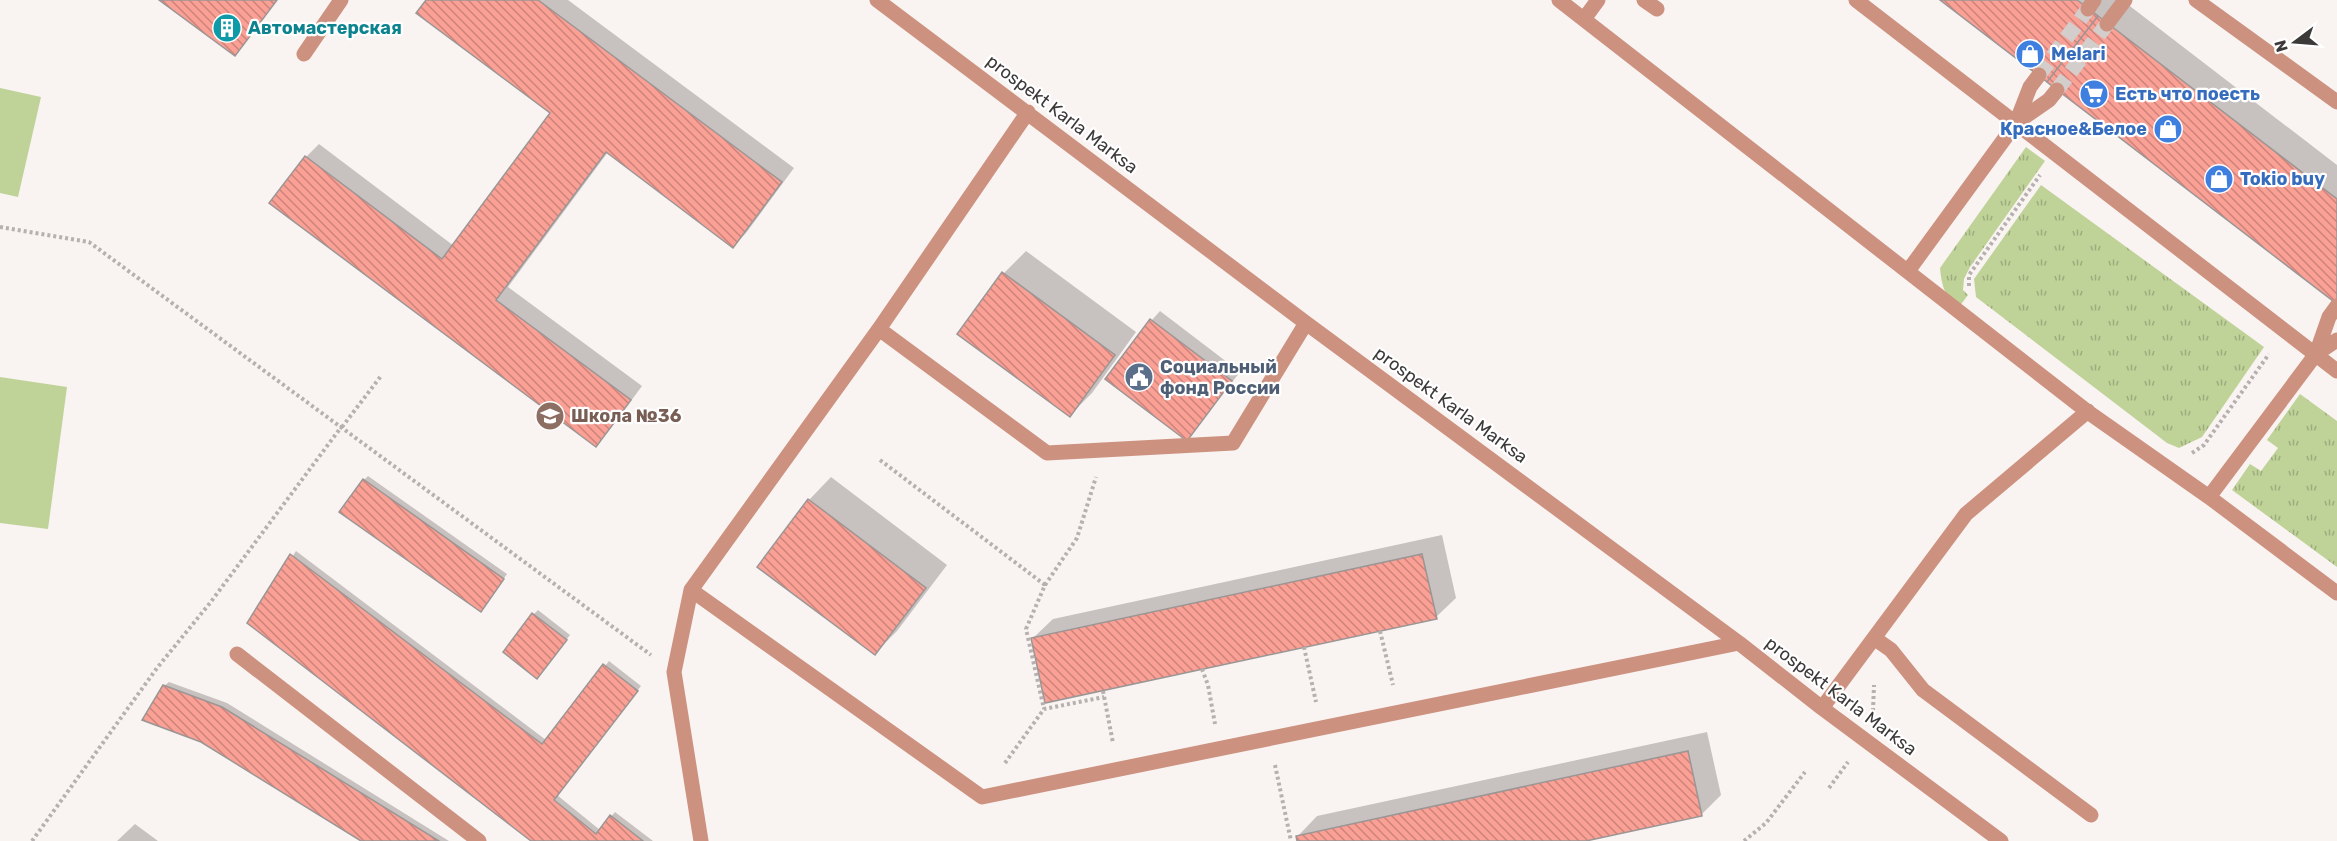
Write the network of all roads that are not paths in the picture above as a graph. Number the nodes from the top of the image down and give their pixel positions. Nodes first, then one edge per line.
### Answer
1 (341, 0) edge
2 (877, 0) edge
3 (1559, 0) edge
4 (1598, 0) edge
5 (1856, 0) edge
6 (2125, 0) edge
7 (2196, 0) edge
8 (1584, 19) junction
9 (2107, 24) tunnel mouth
10 (304, 54) dead end
11 (2039, 75) tunnel mouth
12 (2057, 90) tunnel mouth
13 (2337, 102) edge
14 (1028, 112) junction
15 (2016, 123) junction
16 (1908, 271) junction
17 (2337, 306) edge
18 (1306, 322) junction
19 (879, 329) junction
20 (2337, 340) edge
21 (2316, 354) junction
22 (2337, 371) edge
23 (2088, 411) junction
24 (2209, 497) junction
25 (691, 591) junction
26 (2337, 593) edge
27 (1874, 638) junction
28 (1739, 643) junction
29 (237, 654) dead end
30 (1822, 708) junction
31 (2091, 815) dead end
32 (479, 841) edge
33 (701, 841) edge
34 (2001, 841) edge

1 - 10 street
2 - 14 street, prospekt Karla Marksa
3 - 8 street
4 - 8 street
5 - 15 street
6 - 9 street
7 - 13 street
8 - 16 street
11 - 15 street
12 - 15 street
14 - 18 street, prospekt Karla Marksa
14 - 19 street
15 - 16 street
15 - 21 street
16 - 23 street
17 - 21 street
18 - 19 street
18 - 28 street, prospekt Karla Marksa
19 - 25 street
20 - 21 street
21 - 22 street
21 - 24 street
23 - 24 street
23 - 27 street
24 - 26 street
25 - 28 street
25 - 33 street
27 - 30 street
27 - 31 street
28 - 30 street, prospekt Karla Marksa
29 - 32 street
30 - 34 street, prospekt Karla Marksa

